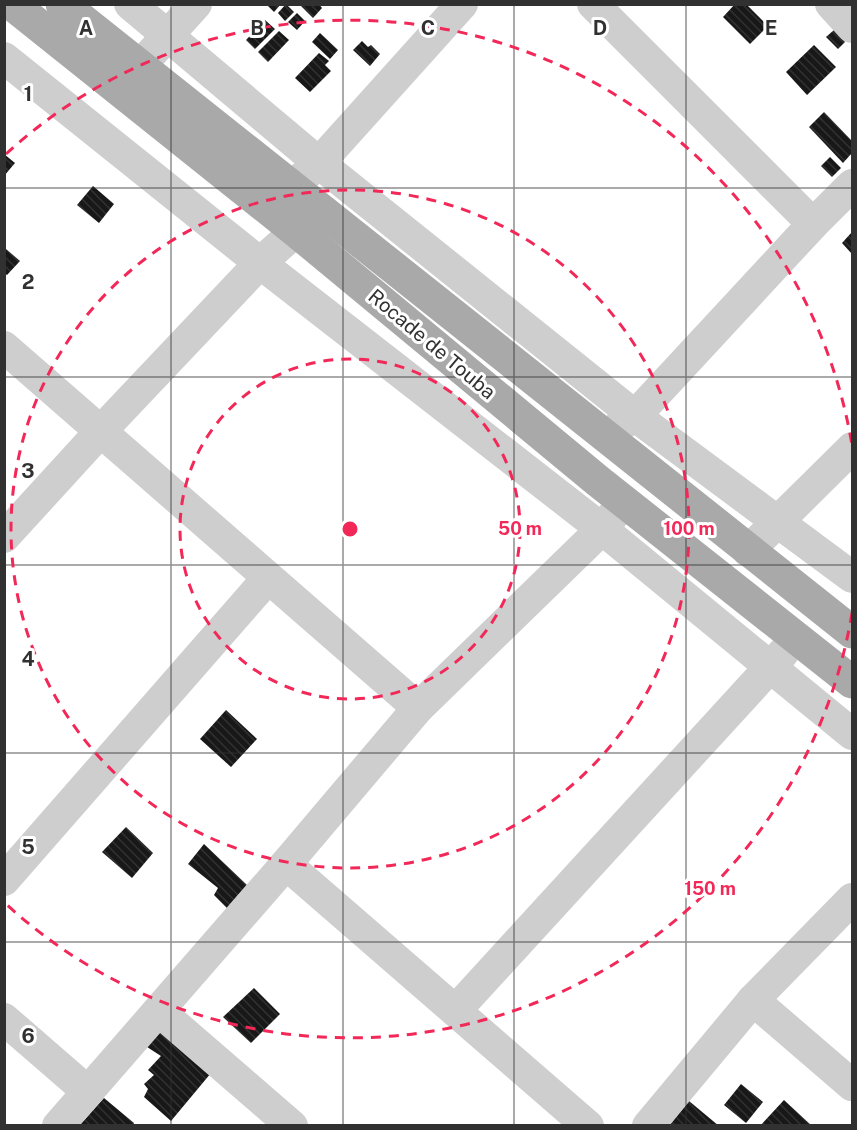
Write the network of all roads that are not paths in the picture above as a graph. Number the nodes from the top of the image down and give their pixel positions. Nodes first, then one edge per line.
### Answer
1 (12, 4) edge
2 (62, 4) edge
3 (130, 4) edge
4 (196, 4) edge
5 (462, 4) edge
6 (593, 4) edge
7 (831, 4) edge
8 (852, 27) edge
9 (166, 35) junction
10 (4, 58) edge
11 (139, 67) junction
12 (319, 163) junction
13 (852, 185) edge
14 (292, 188) junction
15 (813, 224) junction
16 (296, 231) junction
17 (260, 263) junction
18 (4, 347) edge
19 (635, 416) junction
20 (100, 432) junction
21 (606, 436) junction
22 (852, 448) edge
23 (624, 501) junction
24 (780, 521) junction
25 (602, 529) junction
26 (4, 537) edge
27 (748, 551) junction
28 (852, 577) edge
29 (268, 578) junction
30 (852, 632) edge
31 (795, 638) junction
32 (771, 668) junction
33 (852, 682) edge
34 (418, 708) junction
35 (852, 734) edge
36 (286, 864) junction
37 (4, 880) edge
38 (852, 899) edge
39 (753, 1000) junction
40 (456, 1010) junction
41 (159, 1011) junction
42 (4, 1019) edge
43 (852, 1085) edge
44 (87, 1091) junction
45 (58, 1125) edge
46 (292, 1125) edge
47 (588, 1125) edge
48 (648, 1125) edge

1 - 16 main road, Rocade de Touba
2 - 11 main road, Rocade de Touba
3 - 9 street
4 - 9 street
5 - 12 street
6 - 15 street
7 - 8 street
9 - 11 street
9 - 12 street
10 - 17 street
11 - 14 main road, Rocade de Touba
12 - 14 street
12 - 19 street
13 - 15 street
14 - 21 main road, Rocade de Touba
15 - 19 street
16 - 17 street
16 - 23 main road, Rocade de Touba
17 - 20 street
17 - 25 street
18 - 20 street
19 - 21 street
19 - 24 street
20 - 26 street
20 - 29 street
21 - 27 main road, Rocade de Touba
22 - 24 street
23 - 25 street
23 - 31 main road, Rocade de Touba
24 - 27 street
24 - 28 street
25 - 32 street
25 - 34 street
27 - 30 main road, Rocade de Touba
29 - 34 street
29 - 37 street
31 - 32 street
31 - 33 main road, Rocade de Touba
32 - 35 street
32 - 40 street
34 - 36 street
36 - 40 street
36 - 41 street
38 - 39 street
39 - 43 street
39 - 48 street
40 - 47 street
41 - 44 street
41 - 46 street
42 - 44 street
44 - 45 street

